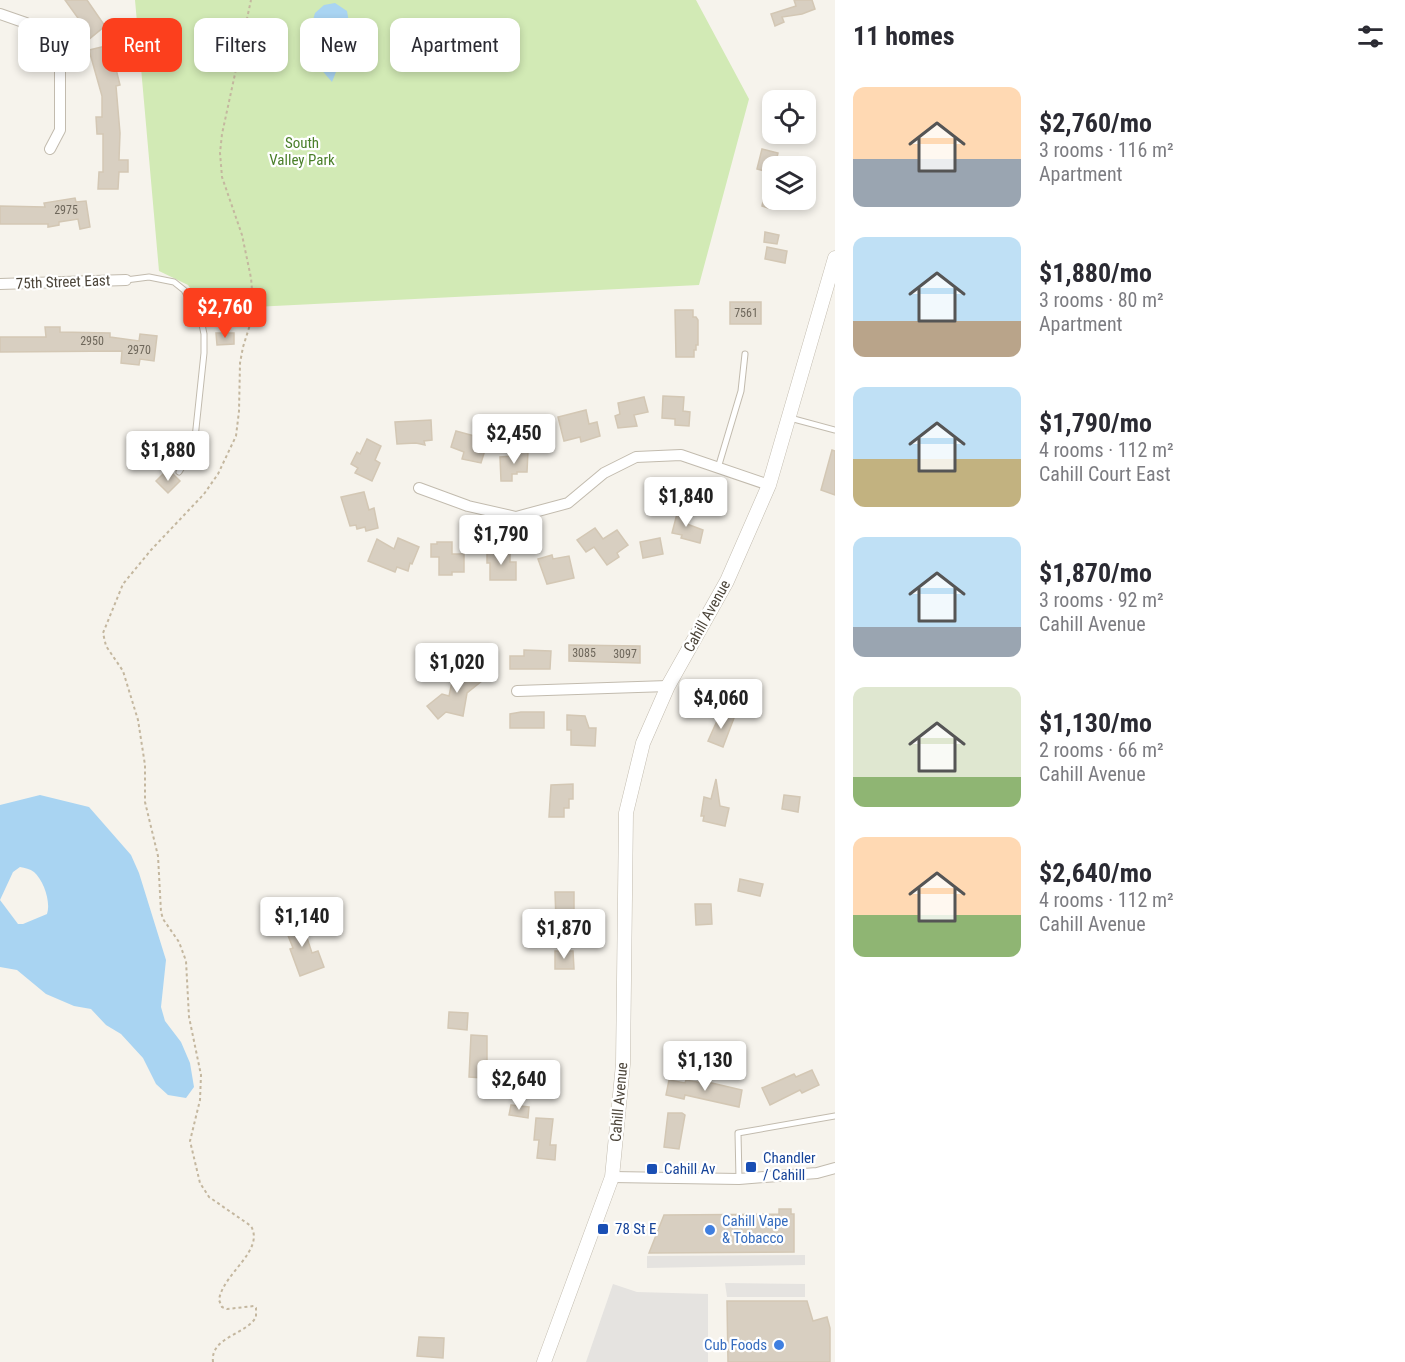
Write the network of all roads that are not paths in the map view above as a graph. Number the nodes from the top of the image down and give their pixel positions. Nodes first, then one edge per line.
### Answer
1 (0, 14) edge
2 (50, 149) dead end
3 (834, 265) edge
4 (126, 280) joint
5 (0, 284) edge
6 (746, 354) dead end
7 (789, 418) junction
8 (835, 430) edge
9 (718, 468) junction
10 (179, 472) dead end
11 (769, 485) junction
12 (419, 488) dead end
13 (668, 686) junction
14 (517, 691) dead end
15 (835, 1116) edge
16 (835, 1168) edge
17 (612, 1177) junction
18 (739, 1179) junction
19 (544, 1362) edge

1 - 2 street
3 - 7 street, Cahill Avenue
4 - 5 street, 75th Street East
4 - 10 lane
6 - 9 lane
7 - 8 lane
7 - 11 street, Cahill Avenue
9 - 11 street
9 - 12 street
11 - 13 street, Cahill Avenue
13 - 14 street
13 - 17 street, Cahill Avenue
15 - 18 lane
16 - 18 street
17 - 18 street
17 - 19 street, Cahill Avenue

